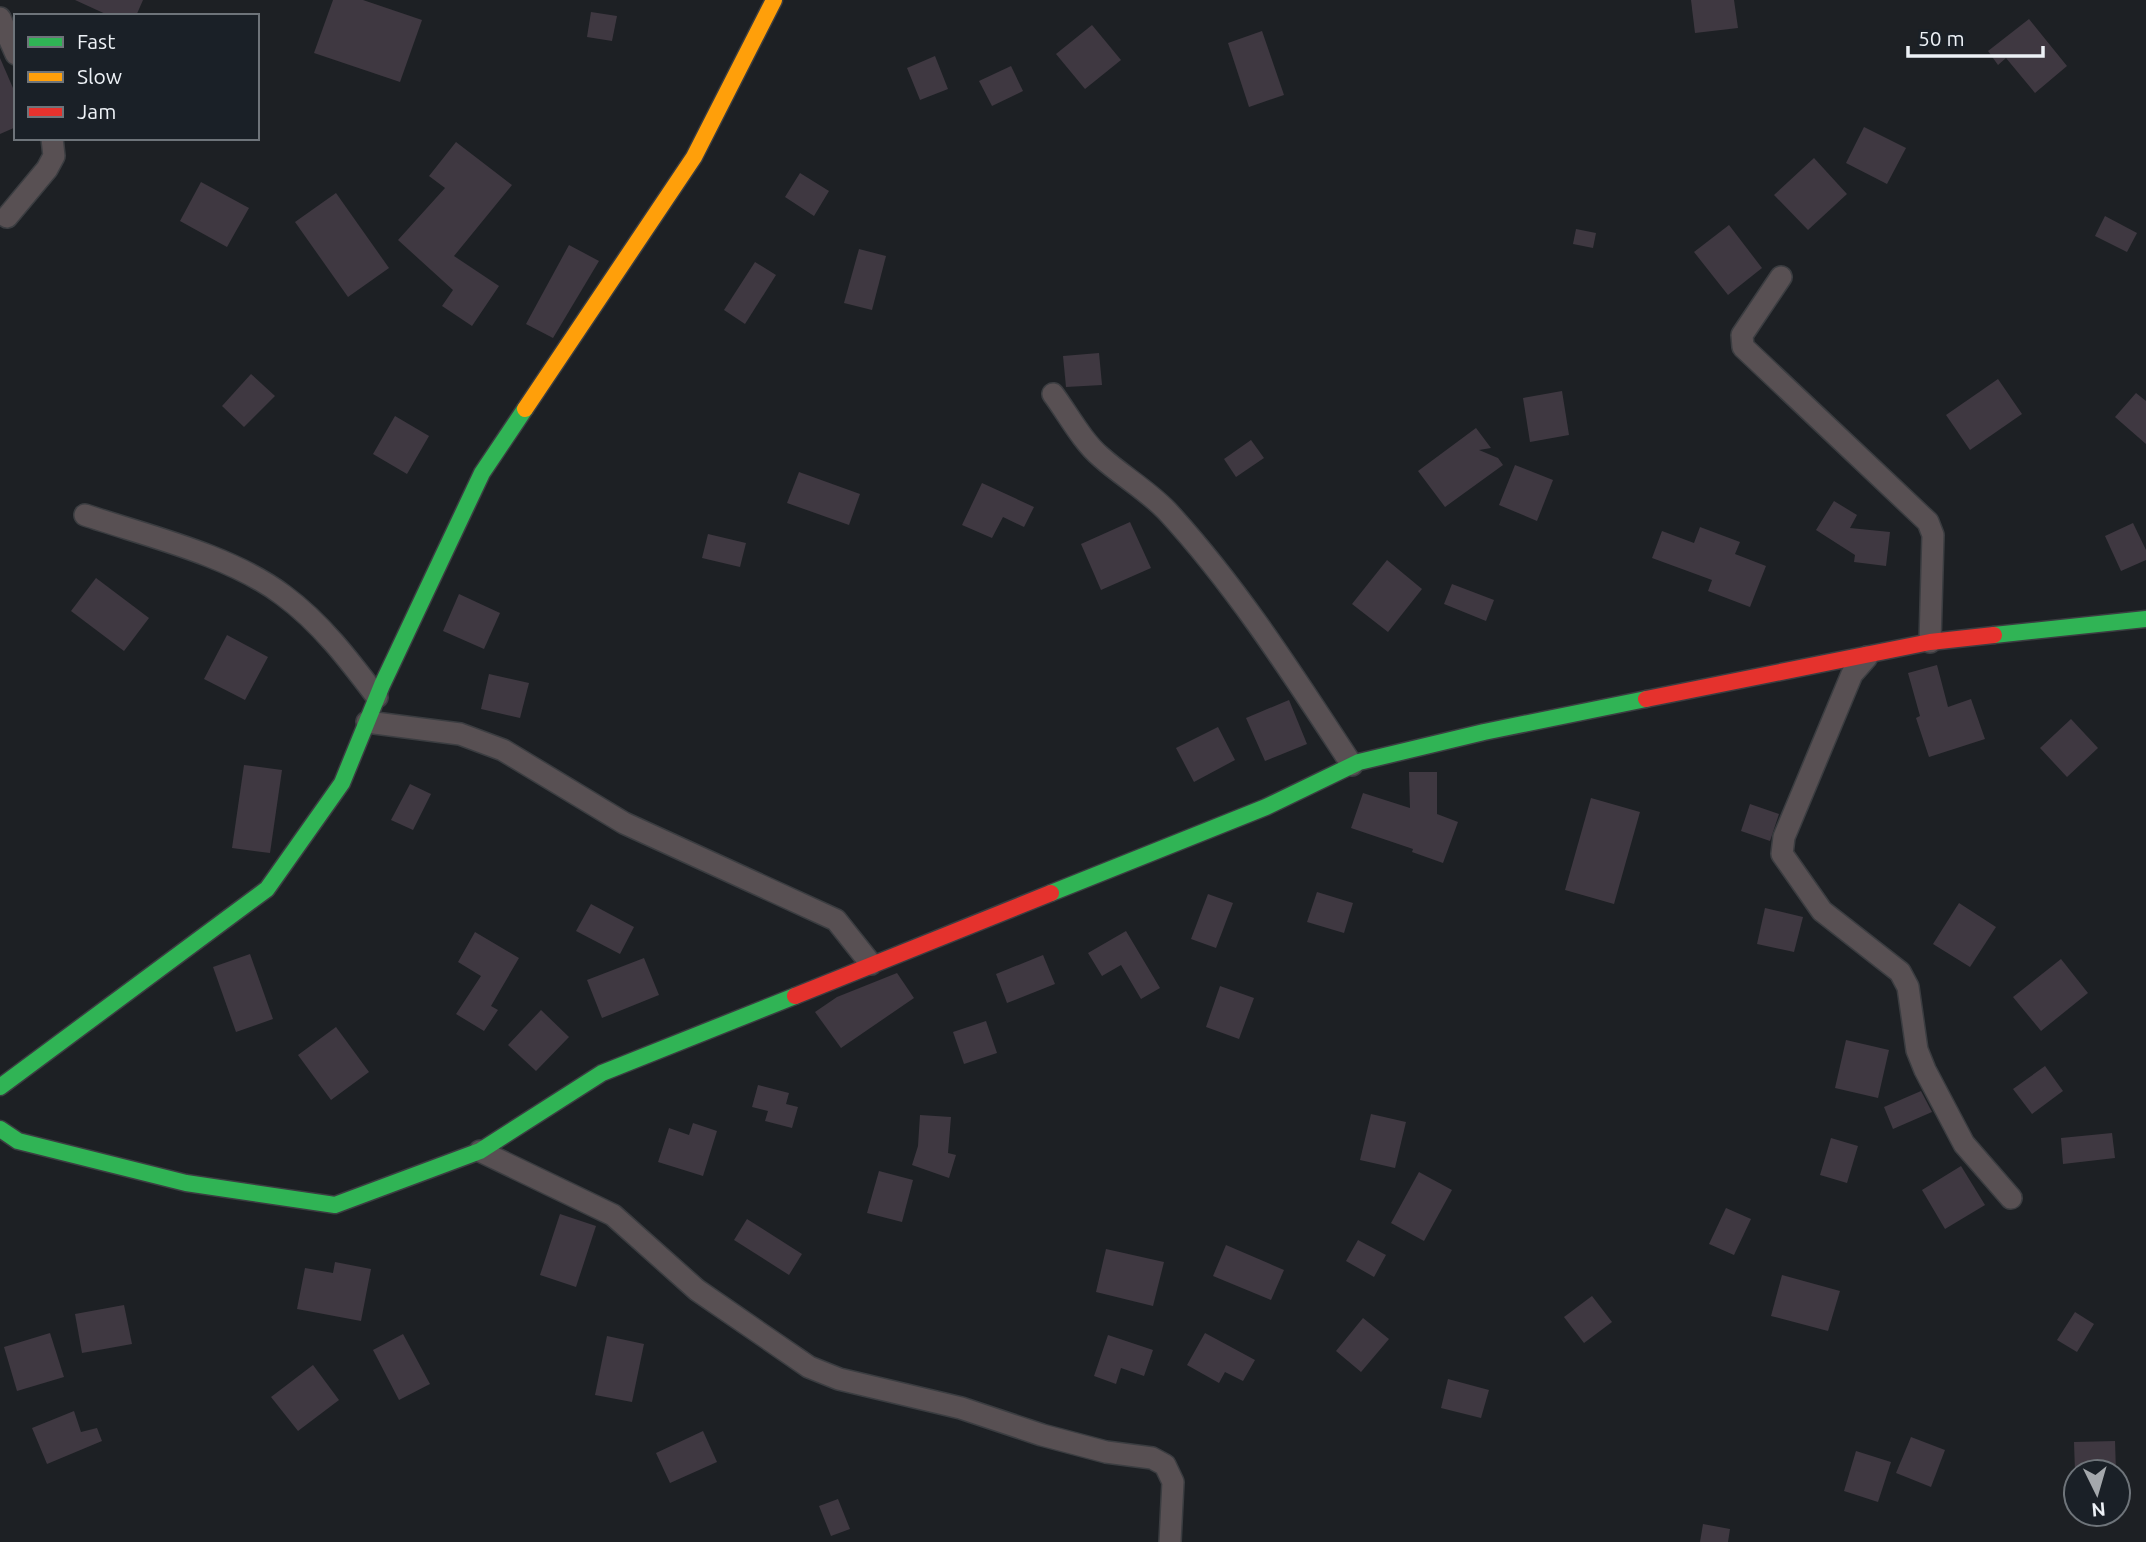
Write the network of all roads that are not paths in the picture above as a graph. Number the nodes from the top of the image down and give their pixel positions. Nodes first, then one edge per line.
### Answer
1 (775, 0) edge
2 (0, 18) edge
3 (14, 50) edge
4 (52, 140) edge
5 (7, 217) dead end
6 (1781, 278) dead end
7 (1053, 394) dead end
8 (85, 515) dead end
9 (2146, 619) edge
10 (1930, 642) junction
11 (1867, 657) junction
12 (377, 697) junction
13 (367, 722) junction
14 (1352, 765) junction
15 (871, 964) junction
16 (0, 1087) edge
17 (0, 1129) edge
18 (480, 1151) junction
19 (2011, 1198) dead end
20 (1170, 1542) edge

1 - 12 street
2 - 3 street
4 - 5 street
6 - 10 street
7 - 14 street
8 - 12 street
9 - 10 street
10 - 11 street
11 - 14 street
11 - 19 street
12 - 13 street
13 - 15 street
13 - 16 street
14 - 15 street
15 - 18 street
17 - 18 street
18 - 20 street

